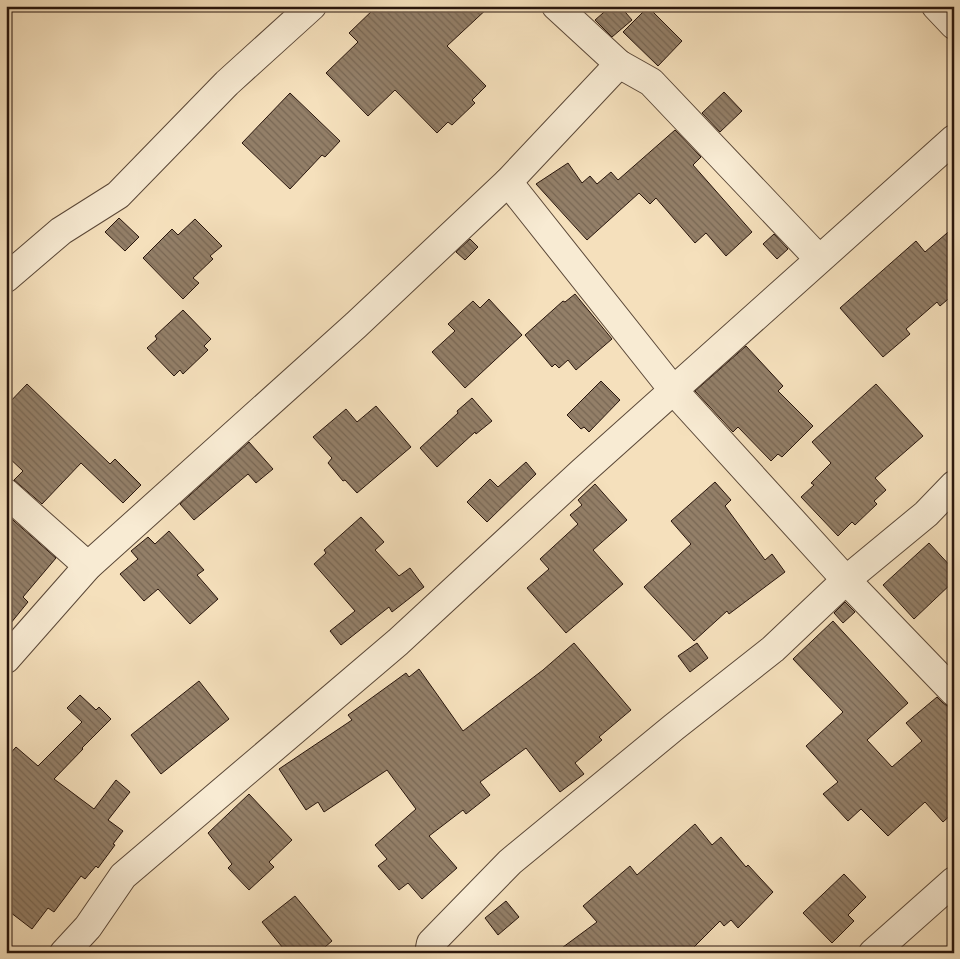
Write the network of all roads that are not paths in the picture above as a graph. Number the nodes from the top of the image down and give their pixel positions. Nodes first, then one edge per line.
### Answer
1 (312, 6) edge
2 (556, 6) edge
3 (936, 6) edge
4 (954, 25) edge
5 (619, 64) junction
6 (954, 139) edge
7 (508, 182) junction
8 (819, 259) junction
9 (6, 278) edge
10 (674, 390) junction
11 (954, 485) edge
12 (6, 493) edge
13 (88, 566) junction
14 (846, 580) junction
15 (6, 659) edge
16 (954, 692) edge
17 (954, 881) edge
18 (64, 953) edge
19 (429, 953) edge
20 (872, 953) edge

1 - 9 street
2 - 5 street
3 - 4 street
5 - 7 street
5 - 8 street
6 - 8 street
7 - 10 street
7 - 13 street
8 - 10 street
10 - 14 street
10 - 18 street
11 - 14 street
12 - 13 street
13 - 15 street
14 - 16 street
14 - 19 street
17 - 20 street

